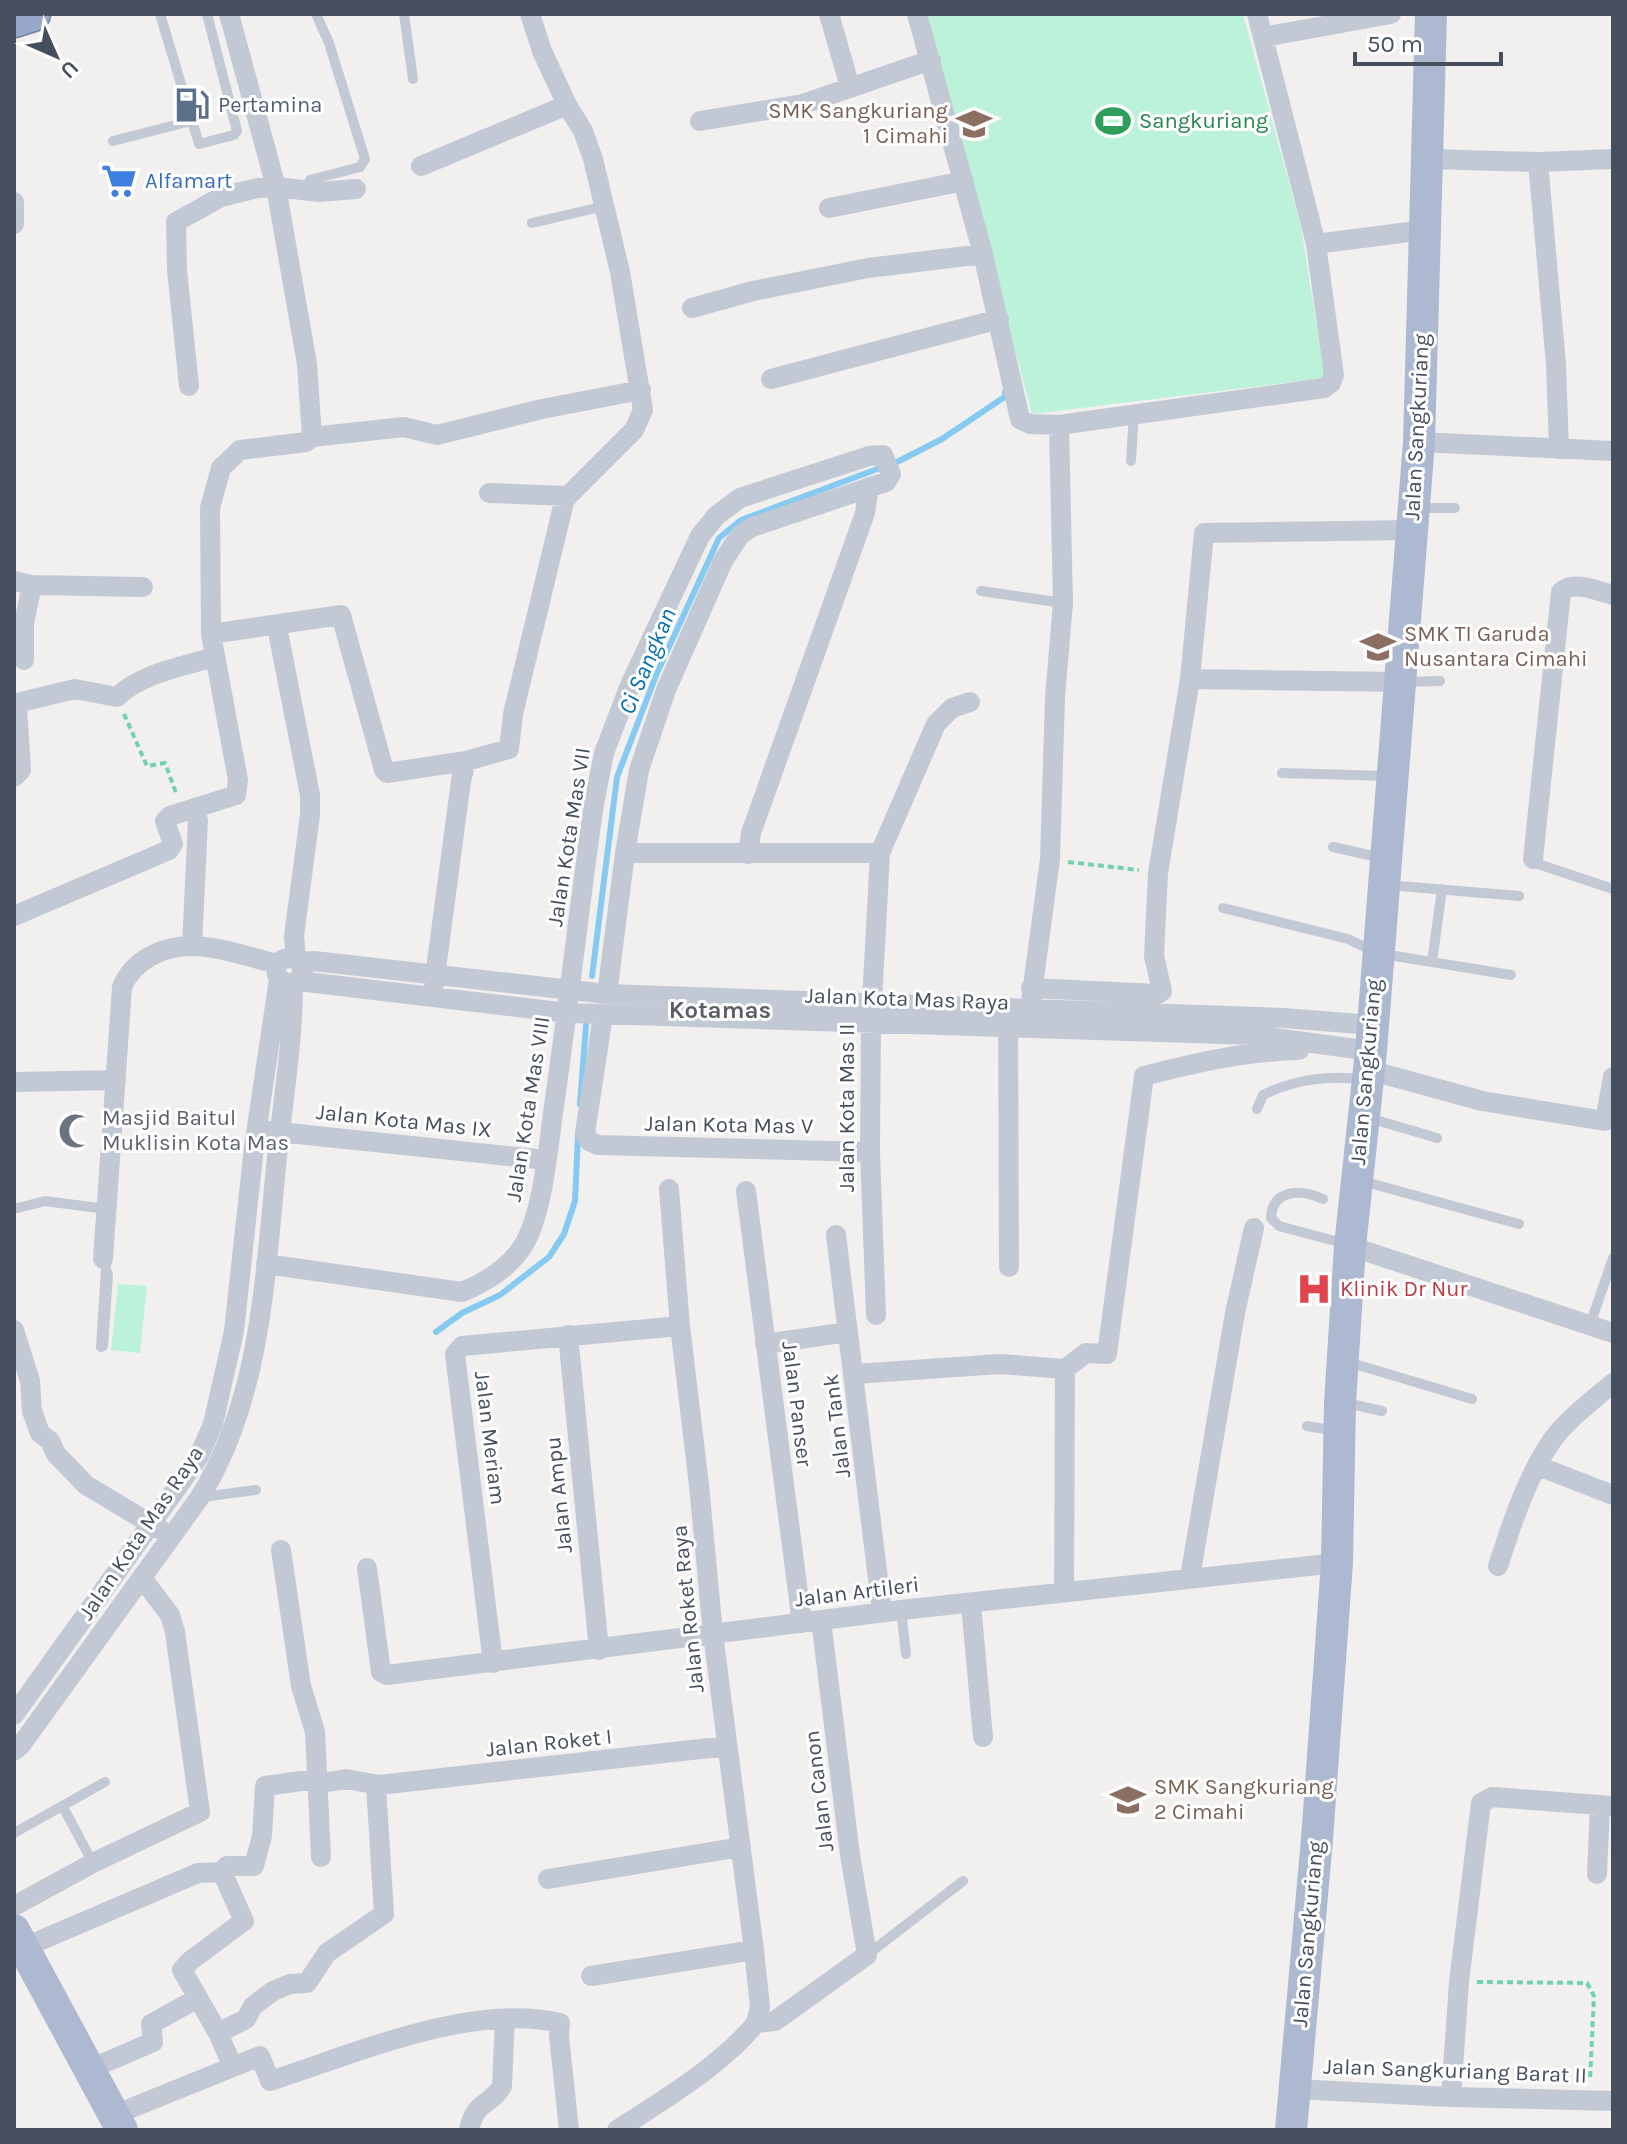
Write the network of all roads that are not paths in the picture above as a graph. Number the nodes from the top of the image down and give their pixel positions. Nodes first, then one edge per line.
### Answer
1 (33, 14) edge
2 (160, 14) edge
3 (207, 14) edge
4 (229, 14) edge
5 (316, 14) edge
6 (404, 14) edge
7 (530, 14) edge
8 (829, 14) edge
9 (917, 14) edge
10 (1257, 14) edge
11 (1391, 14) edge
12 (1431, 14) edge
13 (14, 20) edge
14 (1263, 37) junction
15 (926, 61) junction
16 (413, 79) dead end
17 (850, 87) junction
18 (567, 105) junction
19 (191, 121) junction
20 (700, 121) dead end
21 (113, 141) dead end
22 (1426, 159) junction
23 (1613, 159) edge
24 (1538, 162) junction
25 (421, 166) dead end
26 (310, 180) dead end
27 (964, 181) junction
28 (276, 187) junction
29 (356, 189) dead end
30 (14, 202) edge
31 (605, 206) junction
32 (829, 208) dead end
33 (532, 223) dead end
34 (14, 224) edge
35 (1424, 230) junction
36 (1316, 244) junction
37 (983, 254) junction
38 (692, 308) dead end
39 (999, 319) junction
40 (771, 379) dead end
41 (189, 386) dead end
42 (641, 390) junction
43 (1134, 414) junction
44 (1059, 425) junction
45 (312, 437) junction
46 (1419, 442) junction
47 (1559, 449) junction
48 (1613, 451) edge
49 (1131, 461) dead end
50 (869, 487) junction
51 (489, 493) dead end
52 (568, 496) junction
53 (1455, 508) dead end
54 (1412, 519) junction
55 (23, 583) edge
56 (143, 587) dead end
57 (981, 591) dead end
58 (1613, 595) edge
59 (1063, 603) junction
60 (211, 634) junction
61 (279, 637) dead end
62 (214, 657) junction
63 (24, 660) dead end
64 (1190, 679) junction
65 (1440, 681) dead end
66 (1401, 682) junction
67 (970, 702) dead end
68 (466, 761) junction
69 (1282, 773) dead end
70 (14, 777) edge
71 (1394, 777) junction
72 (191, 816) junction
73 (1333, 847) dead end
74 (625, 853) junction
75 (880, 853) junction
76 (748, 854) junction
77 (1533, 859) joint
78 (1386, 872) junction
79 (1442, 889) junction
80 (1613, 889) edge
81 (1519, 896) dead end
82 (1223, 908) dead end
83 (14, 916) edge
84 (192, 946) junction
85 (1377, 953) junction
86 (1432, 962) junction
87 (288, 970) junction
88 (435, 973) junction
89 (1511, 975) dead end
90 (571, 991) junction
91 (432, 996) junction
92 (1031, 999) junction
93 (605, 1004) junction
94 (871, 1012) junction
95 (568, 1013) junction
96 (1008, 1018) junction
97 (1254, 1026) junction
98 (1370, 1058) junction
99 (1613, 1077) edge
100 (116, 1080) junction
101 (14, 1082) edge
102 (1257, 1109) dead end
103 (1363, 1116) junction
104 (1609, 1124) edge
105 (257, 1131) junction
106 (280, 1132) junction
107 (1437, 1138) dead end
108 (870, 1152) junction
109 (546, 1160) junction
110 (1357, 1179) junction
111 (669, 1189) dead end
112 (746, 1191) dead end
113 (1323, 1199) dead end
114 (14, 1209) edge
115 (106, 1209) junction
116 (1519, 1224) dead end
117 (1254, 1228) dead end
118 (836, 1235) dead end
119 (1350, 1246) junction
120 (1613, 1258) edge
121 (104, 1263) junction
122 (266, 1264) junction
123 (1009, 1267) dead end
124 (876, 1315) dead end
125 (1590, 1325) junction
126 (680, 1326) junction
127 (14, 1330) edge
128 (848, 1332) junction
129 (1613, 1333) edge
130 (568, 1335) junction
131 (765, 1344) junction
132 (1343, 1361) junction
133 (1065, 1369) junction
134 (855, 1374) junction
135 (1613, 1383) edge
136 (1472, 1399) dead end
137 (1382, 1411) dead end
138 (1339, 1417) junction
139 (1307, 1426) dead end
140 (1538, 1466) junction
141 (256, 1490) dead end
142 (1613, 1495) edge
143 (200, 1497) junction
144 (152, 1524) junction
145 (171, 1537) junction
146 (281, 1550) dead end
147 (1337, 1563) junction
148 (1498, 1566) dead end
149 (367, 1568) dead end
150 (1190, 1577) junction
151 (142, 1578) junction
152 (1064, 1592) junction
153 (971, 1604) junction
154 (892, 1611) junction
155 (812, 1622) junction
156 (713, 1634) junction
157 (599, 1650) junction
158 (906, 1654) dead end
159 (493, 1663) junction
160 (14, 1715) edge
161 (983, 1737) dead end
162 (727, 1746) junction
163 (14, 1751) edge
164 (316, 1781) junction
165 (105, 1782) dead end
166 (376, 1785) junction
167 (1606, 1806) edge
168 (63, 1807) junction
169 (14, 1833) edge
170 (741, 1847) junction
171 (321, 1857) dead end
172 (93, 1863) junction
173 (222, 1872) junction
174 (1597, 1874) dead end
175 (548, 1879) dead end
176 (963, 1881) dead end
177 (14, 1906) edge
178 (19, 1938) edge
179 (754, 1950) junction
180 (867, 1955) junction
181 (591, 1976) dead end
182 (198, 1998) junction
183 (505, 2019) junction
184 (756, 2023) junction
185 (218, 2033) junction
186 (233, 2067) junction
187 (90, 2069) junction
188 (1295, 2089) junction
189 (1451, 2097) junction
190 (1613, 2101) edge
191 (118, 2122) edge
192 (469, 2130) edge
193 (569, 2130) edge
194 (617, 2130) edge
195 (1291, 2130) edge

1 - 13 highway
2 - 19 lane
3 - 19 lane
4 - 28 street
5 - 26 lane
6 - 16 lane
7 - 18 street
8 - 17 street
9 - 15 street
10 - 14 street
11 - 14 street
12 - 22 main road, Jalan Sangkuriang
14 - 36 street
15 - 17 street
15 - 27 street
17 - 20 street
18 - 25 street
18 - 31 street
19 - 21 lane
22 - 24 street
22 - 35 main road, Jalan Sangkuriang
23 - 24 street
24 - 47 street
27 - 32 street
27 - 37 street
28 - 29 street
28 - 41 street
28 - 45 street
30 - 34 street
31 - 33 lane
31 - 42 street
35 - 36 street
35 - 46 main road, Jalan Sangkuriang
36 - 43 street
37 - 38 street
37 - 39 street
39 - 40 street
39 - 44 street
42 - 45 street
42 - 52 street
43 - 44 street
43 - 49 lane
44 - 59 street
45 - 60 street
46 - 47 street
46 - 54 main road, Jalan Sangkuriang
47 - 48 street
50 - 74 street
50 - 76 street
50 - 90 street, Jalan Kota Mas VII
51 - 52 street
52 - 68 street
53 - 54 lane
54 - 64 street
54 - 66 main road, Jalan Sangkuriang
55 - 56 street
55 - 63 street
57 - 59 lane
58 - 77 street
59 - 92 street
60 - 62 street
60 - 68 street
61 - 87 street
62 - 70 street
62 - 72 street
64 - 66 street
64 - 92 street
65 - 66 lane
66 - 71 main road, Jalan Sangkuriang
67 - 75 street
68 - 88 street
69 - 71 lane
71 - 78 main road, Jalan Sangkuriang
72 - 83 street
72 - 84 street
73 - 78 lane
74 - 76 street
74 - 93 street
75 - 76 street
75 - 94 street, Jalan Kota Mas II
77 - 80 lane
78 - 79 lane
78 - 85 main road, Jalan Sangkuriang
79 - 81 lane
79 - 86 lane
82 - 85 lane
84 - 87 street
84 - 100 street
85 - 86 lane
85 - 98 main road, Jalan Sangkuriang
86 - 89 lane
87 - 88 street, Jalan Kota Mas Raya
87 - 91 street, Jalan Kota Mas Raya
87 - 105 street, Jalan Kota Mas Raya
87 - 106 street, Jalan Kota Mas Raya
88 - 90 street, Jalan Kota Mas Raya
88 - 91 street
90 - 93 street, Jalan Kota Mas Raya
90 - 95 street, Jalan Kota Mas VIII
91 - 95 street, Jalan Kota Mas Raya
92 - 96 street, Jalan Kota Mas Raya
92 - 97 street, Jalan Kota Mas Raya
93 - 94 street, Jalan Kota Mas Raya
93 - 95 street, Jalan Kota Mas Raya
93 - 108 street, Jalan Kota Mas V
94 - 96 street, Jalan Kota Mas Raya
94 - 108 street, Jalan Kota Mas II
95 - 109 street, Jalan Kota Mas VIII
96 - 97 street, Jalan Kota Mas Raya
96 - 123 street
97 - 98 street, Jalan Kota Mas Raya
98 - 102 lane
98 - 103 main road, Jalan Sangkuriang
98 - 104 street
98 - 133 street
99 - 104 street
100 - 101 street
100 - 115 street
103 - 107 lane
103 - 110 main road, Jalan Sangkuriang
105 - 106 street, Jalan Kota Mas IX
105 - 144 street, Jalan Kota Mas Raya
106 - 109 street, Jalan Kota Mas IX
106 - 122 street, Jalan Kota Mas Raya
108 - 124 street, Jalan Kota Mas II
109 - 122 street, Jalan Kota Mas VIII
110 - 116 lane
110 - 119 main road, Jalan Sangkuriang
111 - 126 street, Jalan Roket Raya
112 - 131 street, Jalan Panser
113 - 119 lane
114 - 115 lane
115 - 121 street
117 - 150 street
118 - 128 street, Jalan Tank
119 - 125 street
119 - 132 main road, Jalan Sangkuriang
120 - 125 lane
121 - 121 lane
122 - 143 street, Jalan Kota Mas Raya
125 - 129 street
126 - 130 street, Jalan Meriam
126 - 156 street, Jalan Roket Raya
127 - 144 street
128 - 131 street
128 - 134 street, Jalan Tank
130 - 157 street, Jalan Ampu
130 - 159 street, Jalan Meriam
131 - 155 street, Jalan Panser
132 - 136 lane
132 - 138 main road, Jalan Sangkuriang
133 - 134 street
133 - 152 street
134 - 154 street, Jalan Tank
135 - 140 street
137 - 138 lane
138 - 139 lane
138 - 147 main road, Jalan Sangkuriang
140 - 142 street
140 - 148 street
141 - 143 lane
143 - 145 street, Jalan Kota Mas Raya
144 - 145 street
144 - 160 street, Jalan Kota Mas Raya
145 - 151 street, Jalan Kota Mas Raya
146 - 164 street
147 - 150 street, Jalan Artileri
147 - 188 main road, Jalan Sangkuriang
149 - 159 street, Jalan Artileri
150 - 152 street, Jalan Artileri
151 - 163 street, Jalan Kota Mas Raya
151 - 172 street
152 - 153 street, Jalan Artileri
153 - 154 street, Jalan Artileri
153 - 161 street
154 - 155 street, Jalan Artileri
154 - 158 lane
155 - 156 street, Jalan Artileri
155 - 180 street, Jalan Canon
156 - 157 street, Jalan Artileri
156 - 162 street, Jalan Roket Raya
157 - 159 street, Jalan Artileri
162 - 166 street, Jalan Roket I
162 - 170 street, Jalan Roket Raya
164 - 166 street, Jalan Roket I
164 - 171 street
164 - 173 street, Jalan Roket I
165 - 168 lane
166 - 185 street
167 - 174 street
167 - 189 street
168 - 169 lane
168 - 172 lane
170 - 175 street
170 - 179 street, Jalan Roket Raya
172 - 177 street
173 - 178 street
173 - 182 street
176 - 180 lane
178 - 187 main road
179 - 181 street
179 - 184 street, Jalan Roket Raya
180 - 184 street
182 - 185 street
182 - 187 street
183 - 186 street
183 - 192 street
183 - 193 street
184 - 194 street
185 - 186 street
186 - 191 street
187 - 191 main road
188 - 189 street, Jalan Sangkuriang Barat II
188 - 195 main road, Jalan Sangkuriang
189 - 190 street, Jalan Sangkuriang Barat II

